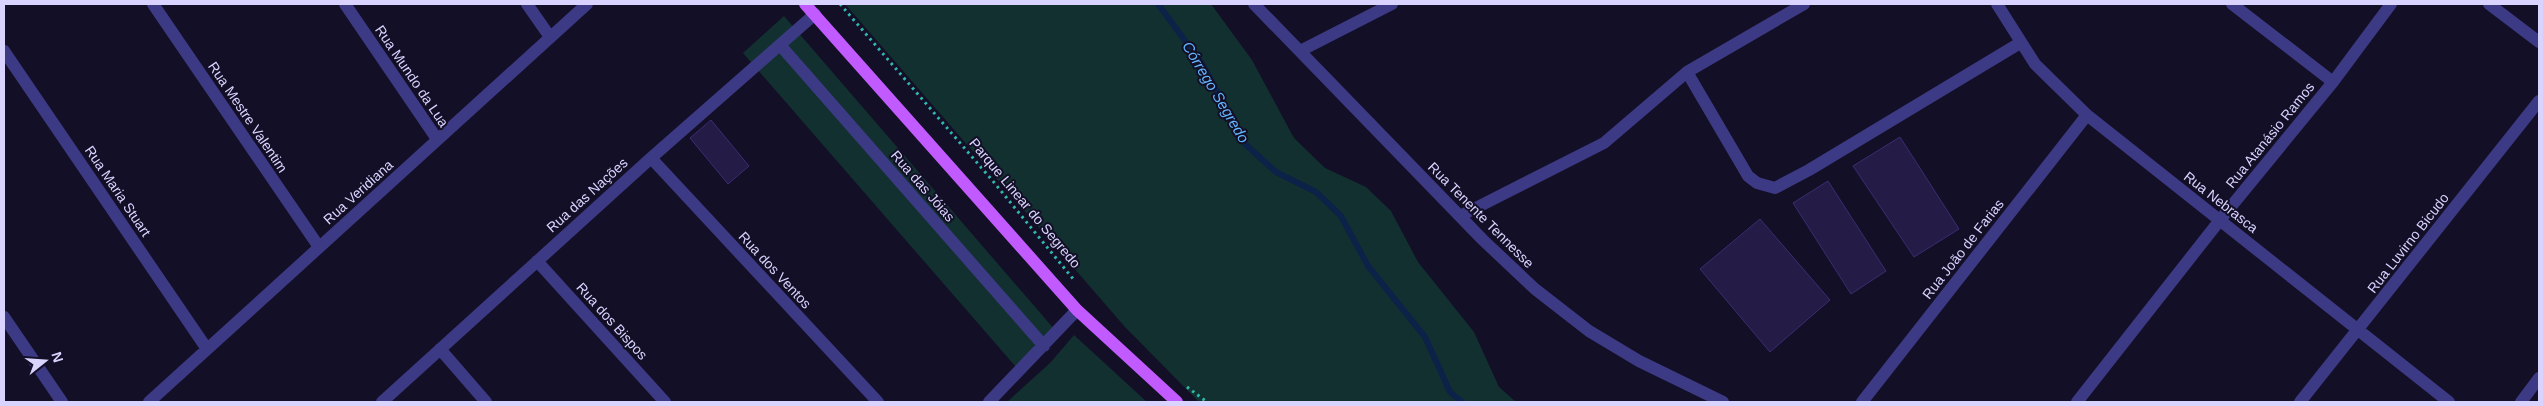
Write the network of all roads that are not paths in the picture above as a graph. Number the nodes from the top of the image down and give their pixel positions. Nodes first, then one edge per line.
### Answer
1 (153, 4) edge
2 (345, 4) edge
3 (527, 4) edge
4 (587, 4) edge
5 (806, 4) edge
6 (1254, 4) edge
7 (1392, 4) edge
8 (1804, 4) edge
9 (1997, 4) edge
10 (2232, 4) edge
11 (2392, 4) edge
12 (2489, 4) edge
13 (815, 14) junction
14 (550, 37) junction
15 (2020, 42) junction
16 (2539, 42) edge
17 (780, 45) junction
18 (4, 51) edge
19 (1300, 51) junction
20 (1687, 72) junction
21 (2333, 82) junction
22 (2539, 101) edge
23 (2087, 115) junction
24 (437, 140) junction
25 (650, 158) junction
26 (1460, 216) junction
27 (2220, 220) junction
28 (319, 247) junction
29 (537, 261) junction
30 (1077, 310) junction
31 (4, 316) edge
32 (2358, 330) junction
33 (1044, 346) junction
34 (207, 349) junction
35 (440, 349) junction
36 (2539, 378) edge
37 (62, 402) edge
38 (149, 402) edge
39 (382, 402) edge
40 (486, 402) edge
41 (665, 402) edge
42 (878, 402) edge
43 (989, 402) edge
44 (1177, 402) edge
45 (1723, 402) edge
46 (1862, 402) edge
47 (2077, 402) edge
48 (2300, 402) edge
49 (2449, 402) edge
50 (2521, 402) edge

1 - 28 street, Rua Mestre Valentim
2 - 24 street, Rua Mundo da Lua
3 - 14 street
4 - 14 street, Rua Veridiana
5 - 13 main road
6 - 19 street, Rua Tenente Tennesse
7 - 19 street
8 - 20 street
9 - 15 street, Rua Nebrasca
10 - 21 street
11 - 21 street, Rua Atanásio Ramos
12 - 16 street
13 - 17 street, Rua das Nações
13 - 30 main road
14 - 24 street, Rua Veridiana
15 - 20 street
15 - 23 street, Rua Nebrasca
17 - 25 street, Rua das Nações
17 - 33 street, Rua das Jóias
18 - 34 street, Rua Maria Stuart
19 - 26 street, Rua Tenente Tennesse
20 - 26 street
21 - 27 street, Rua Atanásio Ramos
22 - 32 street, Rua Luvirno Bicudo
23 - 27 street, Rua Nebrasca
23 - 46 street, Rua João de Farias
24 - 28 street, Rua Veridiana
25 - 29 street, Rua das Nações
25 - 42 street, Rua dos Ventos
26 - 45 street, Rua Tenente Tennesse
27 - 32 street, Rua Nebrasca
27 - 47 street, Rua Atanásio Ramos
28 - 34 street, Rua Veridiana
29 - 35 street, Rua das Nações
29 - 41 street, Rua dos Bispos
30 - 33 street
30 - 44 main road
31 - 37 street
32 - 48 street, Rua Luvirno Bicudo
32 - 49 street, Rua Nebrasca
33 - 43 street
34 - 38 street, Rua Veridiana
35 - 39 street, Rua das Nações
35 - 40 street
36 - 50 street

